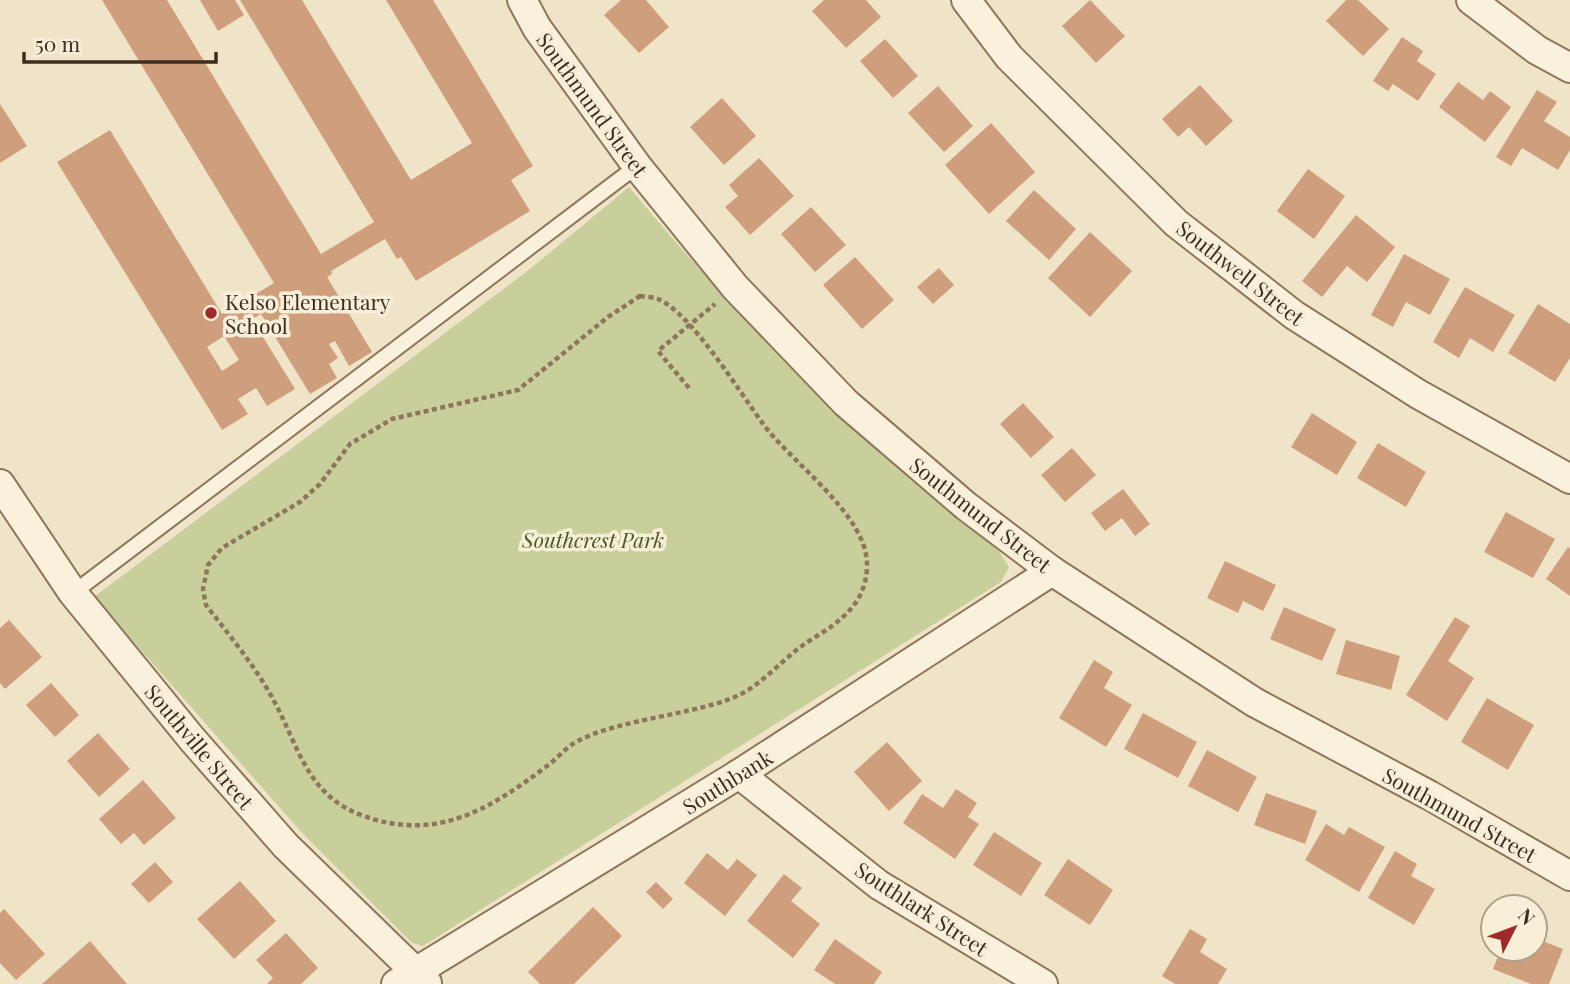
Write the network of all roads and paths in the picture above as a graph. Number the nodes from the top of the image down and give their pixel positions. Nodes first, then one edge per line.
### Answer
1 (522, 0) edge
2 (966, 0) edge
3 (1471, 0) edge
4 (1570, 68) edge
5 (637, 166) junction
6 (735, 288) junction
7 (690, 325) junction
8 (689, 388) dead end
9 (1570, 479) edge
10 (0, 484) edge
11 (1052, 571) junction
12 (73, 593) junction
13 (739, 774) junction
14 (1570, 876) edge
15 (413, 980) edge
16 (1043, 984) edge

1 - 5 street, Southmund Street
2 - 9 street, Southwell Street
3 - 4 street
5 - 6 street, Southmund Street
5 - 12 lane
6 - 7 path
6 - 11 street, Southmund Street
7 - 7 path
7 - 8 path
10 - 12 street, Southville Street
11 - 13 street, Southbank
11 - 14 street, Southmund Street
12 - 15 street, Southville Street
13 - 15 street, Southbank
13 - 16 street, Southlark Street

